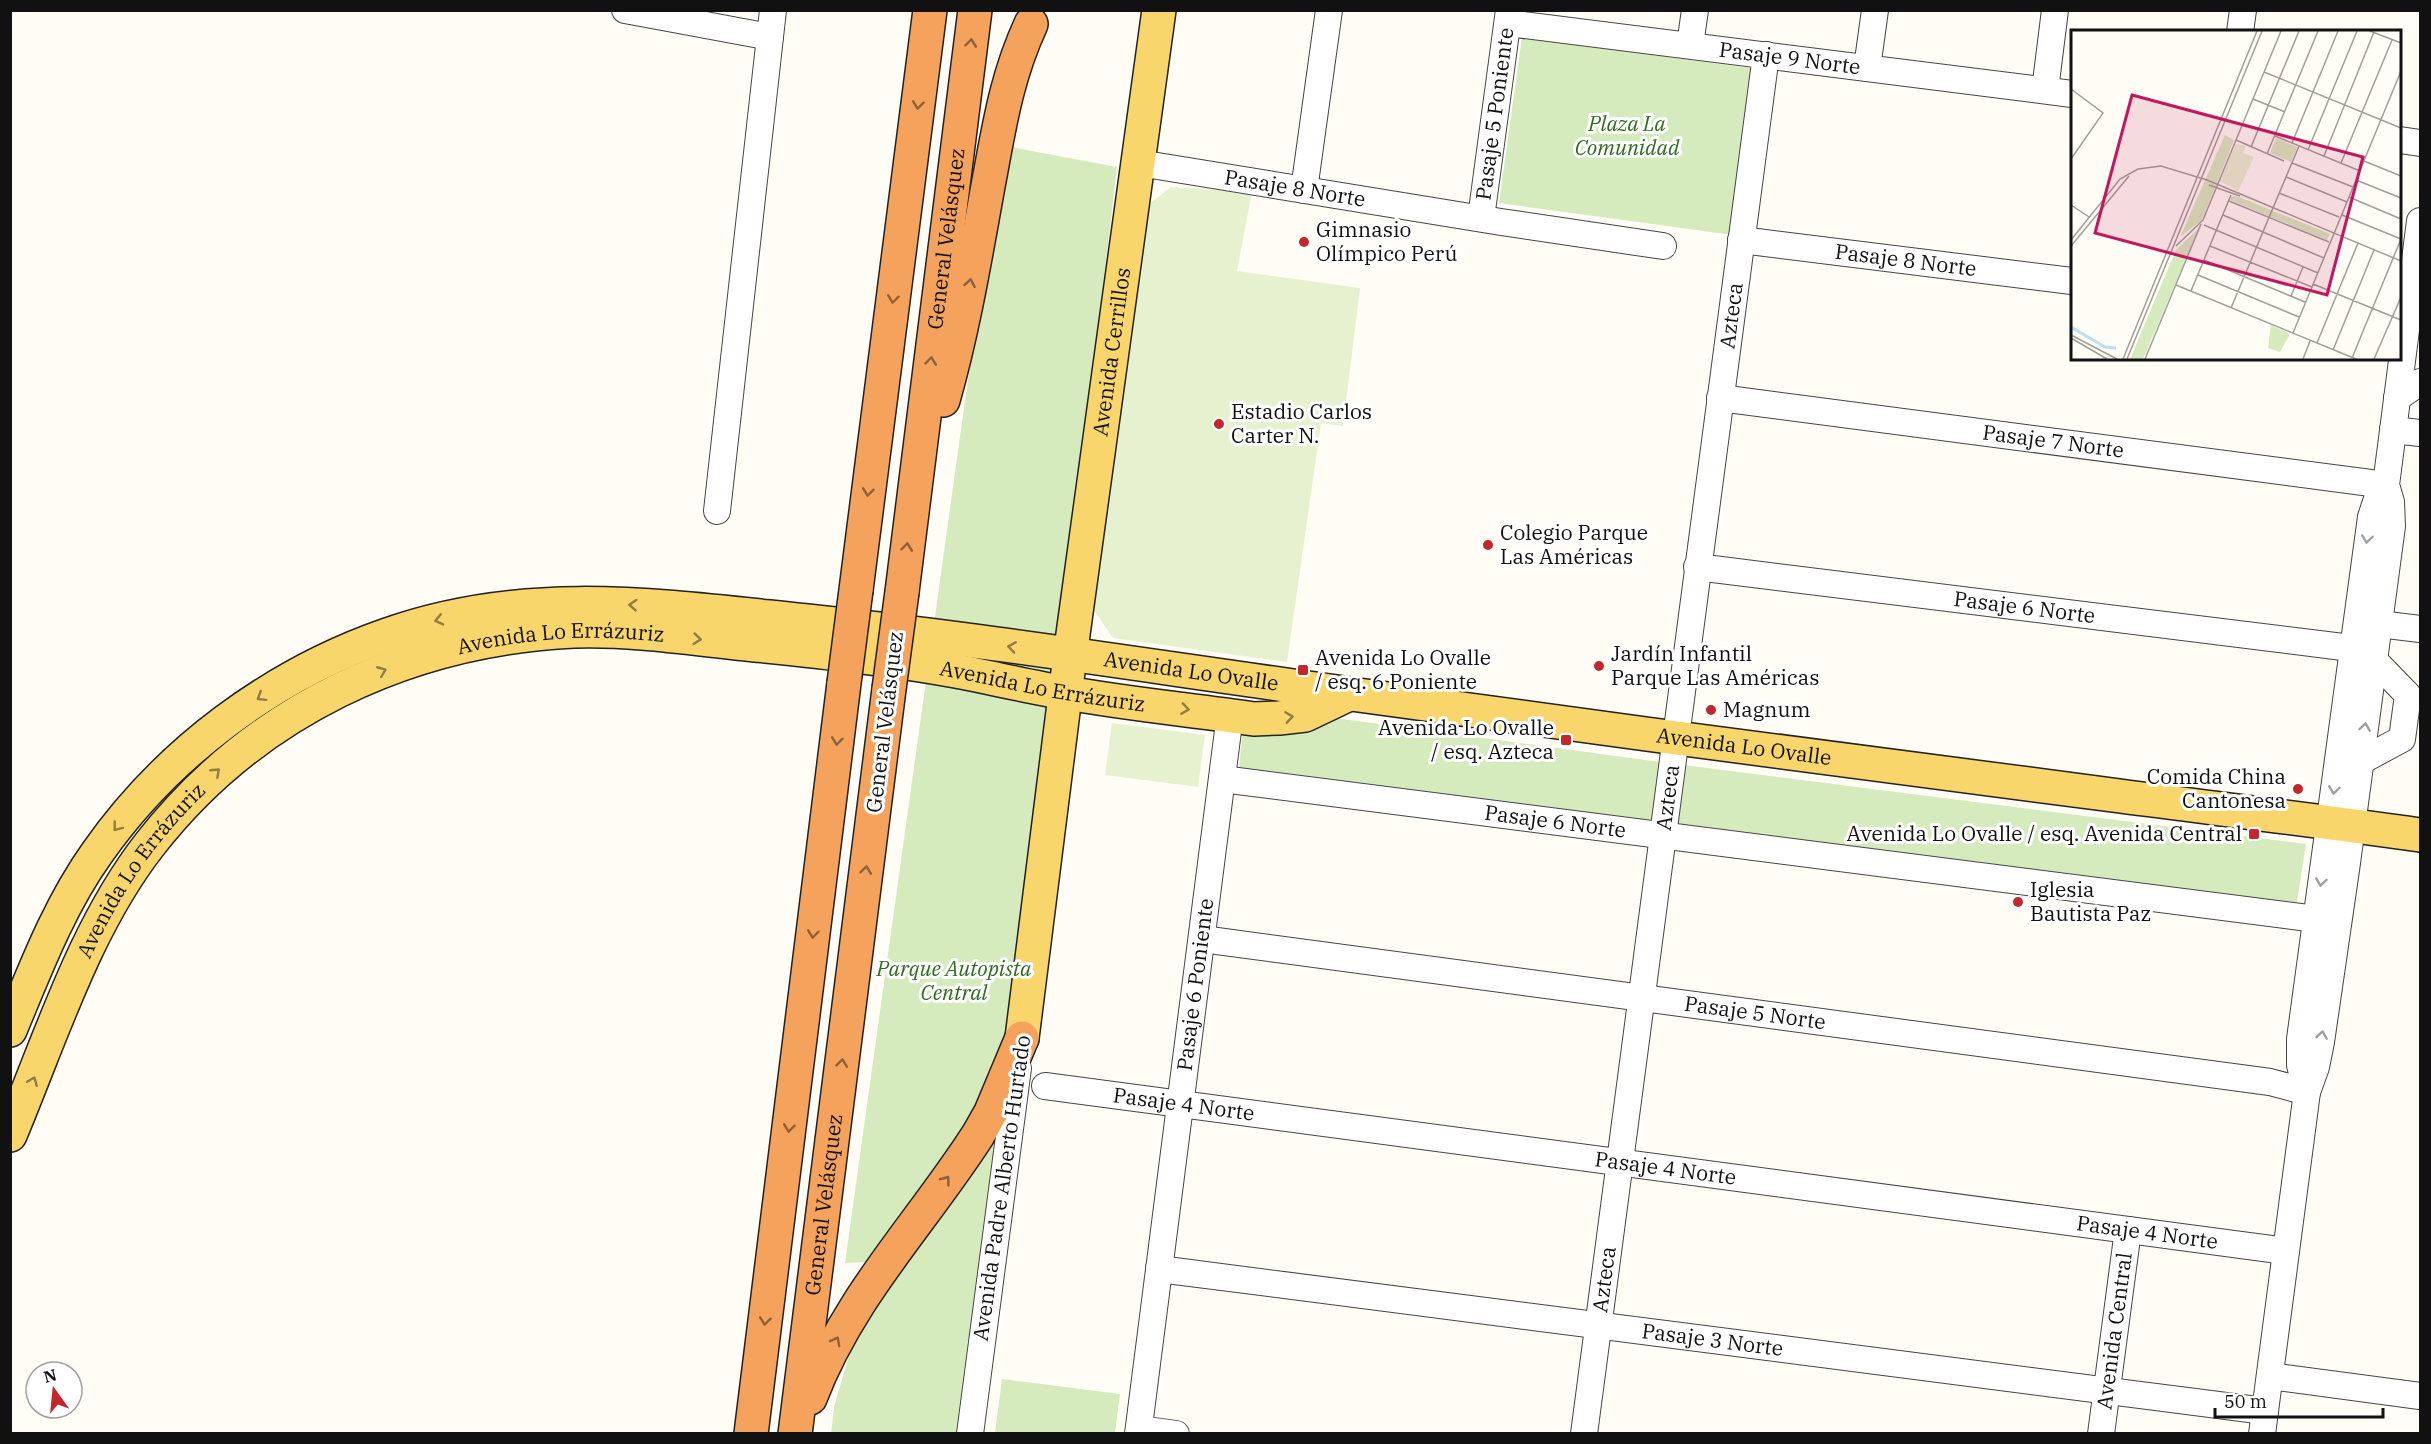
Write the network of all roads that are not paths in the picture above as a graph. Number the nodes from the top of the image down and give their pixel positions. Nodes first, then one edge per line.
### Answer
1 (625, 10) edge
2 (773, 10) edge
3 (930, 10) edge
4 (975, 10) edge
5 (1159, 10) edge
6 (1329, 10) edge
7 (1695, 10) edge
8 (1875, 10) edge
9 (2055, 10) edge
10 (2243, 10) edge
11 (1037, 15) edge
12 (1508, 16) edge
13 (2240, 30) edge
14 (770, 37) junction
15 (1690, 45) junction
16 (1766, 55) junction
17 (1867, 68) junction
18 (2044, 90) junction
19 (2071, 94) edge
20 (2401, 140) edge
21 (2421, 143) edge
22 (1139, 163) junction
23 (1304, 190) junction
24 (1481, 218) junction
25 (2420, 232) edge
26 (1741, 240) junction
27 (1663, 246) dead end
28 (2417, 272) edge
29 (2071, 281) edge
30 (2403, 323) edge
31 (2401, 348) edge
32 (2400, 360) edge
33 (2421, 382) edge
34 (1720, 398) junction
35 (2397, 398) junction
36 (2393, 430) junction
37 (2421, 433) edge
38 (2386, 485) junction
39 (913, 502) junction
40 (717, 511) dead end
41 (1697, 567) junction
42 (2379, 624) junction
43 (2421, 629) edge
44 (2351, 648) junction
45 (1070, 656) junction
46 (2374, 660) junction
47 (1065, 693) junction
48 (1349, 694) junction
49 (1230, 715) junction
50 (1674, 737) junction
51 (2361, 761) junction
52 (1222, 779) junction
53 (2341, 825) junction
54 (2421, 835) edge
55 (1661, 836) junction
56 (2316, 919) junction
57 (1202, 939) junction
58 (1640, 998) junction
59 (10, 1030) edge
60 (1022, 1038) junction
61 (1046, 1086) dead end
62 (2307, 1092) junction
63 (1180, 1104) junction
64 (10, 1135) edge
65 (1619, 1162) junction
66 (2128, 1230) junction
67 (2286, 1251) junction
68 (1159, 1269) junction
69 (1598, 1326) junction
70 (2270, 1376) junction
71 (2107, 1391) junction
72 (2421, 1396) edge
73 (2263, 1422) edge
74 (1138, 1431) edge
75 (751, 1434) edge
76 (796, 1434) edge
77 (970, 1434) edge
78 (1176, 1434) edge
79 (1584, 1434) edge
80 (2101, 1434) edge

1 - 14 street
2 - 14 street
3 -> 75 highway, General Velásquez, bridge
39 -> 4 highway, General Velásquez
5 - 22 main road, Avenida Cerrillos
6 - 23 street
7 - 15 street
8 - 17 street
9 - 18 street
10 - 13 street
39 -> 11 highway
12 - 15 street, Pasaje 9 Norte
12 - 24 street, Pasaje 5 Poniente
14 - 40 street
15 - 16 street, Pasaje 9 Norte
16 - 17 street, Pasaje 9 Norte
16 - 26 street, Azteca
17 - 18 street, Pasaje 9 Norte
18 - 19 street, Pasaje 9 Norte
20 - 21 street
22 - 23 street, Pasaje 8 Norte
22 - 45 main road, Avenida Cerrillos
23 - 24 street, Pasaje 8 Norte
24 - 27 street, Pasaje 8 Norte
25 - 28 street
26 - 29 street, Pasaje 8 Norte
26 - 34 street, Azteca
28 - 30 street
30 - 31 street
32 - 35 street
33 - 35 street
34 - 38 street, Pasaje 7 Norte
34 - 41 street, Azteca
35 - 36 street
36 - 37 street
36 - 38 street
38 - 42 street
38 -> 44 street
76 -> 39 highway, General Velásquez, bridge
41 - 44 street, Pasaje 6 Norte
41 - 50 street, Azteca
42 - 43 street
42 - 46 street
44 -> 53 street
45 - 47 main road, Avenida Cerrillos
45 - 48 main road, Avenida Lo Ovalle
45 -> 59 main road, Avenida Lo Errázuriz
51 -> 46 street
46 - 51 street
47 -> 49 main road, Avenida Lo Errázuriz
47 - 60 main road, Avenida Padre Alberto Hurtado
64 -> 47 main road, Avenida Lo Errázuriz
49 -> 48 main road, Avenida Lo Errázuriz
48 - 50 main road, Avenida Lo Ovalle
49 - 52 street, Pasaje 6 Poniente
50 - 53 main road, Avenida Lo Ovalle
50 - 55 street, Azteca
51 - 53 street
52 - 55 street, Pasaje 6 Norte
52 - 57 street, Pasaje 6 Poniente
53 - 54 main road, Avenida Lo Ovalle
53 -> 56 street
62 -> 53 street
55 - 56 street, Pasaje 6 Norte
55 - 58 street, Azteca
56 - 62 street
57 - 58 street, Pasaje 5 Norte
57 - 63 street, Pasaje 6 Poniente
58 - 62 street, Pasaje 5 Norte
58 - 65 street, Azteca
76 -> 60 highway
60 - 77 street, Avenida Padre Alberto Hurtado
61 - 63 street, Pasaje 4 Norte
62 - 67 street
63 - 65 street, Pasaje 4 Norte
63 - 68 street, Pasaje 6 Poniente
65 - 66 street, Pasaje 4 Norte
65 - 69 street, Azteca
66 - 67 street, Pasaje 4 Norte
66 - 71 street, Avenida Central
67 - 70 street
68 - 69 street, Pasaje 3 Norte
68 - 74 street, Pasaje 6 Poniente
69 - 71 street, Pasaje 3 Norte
69 - 79 street, Azteca
70 - 72 street
70 - 73 street
71 - 73 street, Pasaje 3 Norte
71 - 80 street, Avenida Central
74 - 78 street

